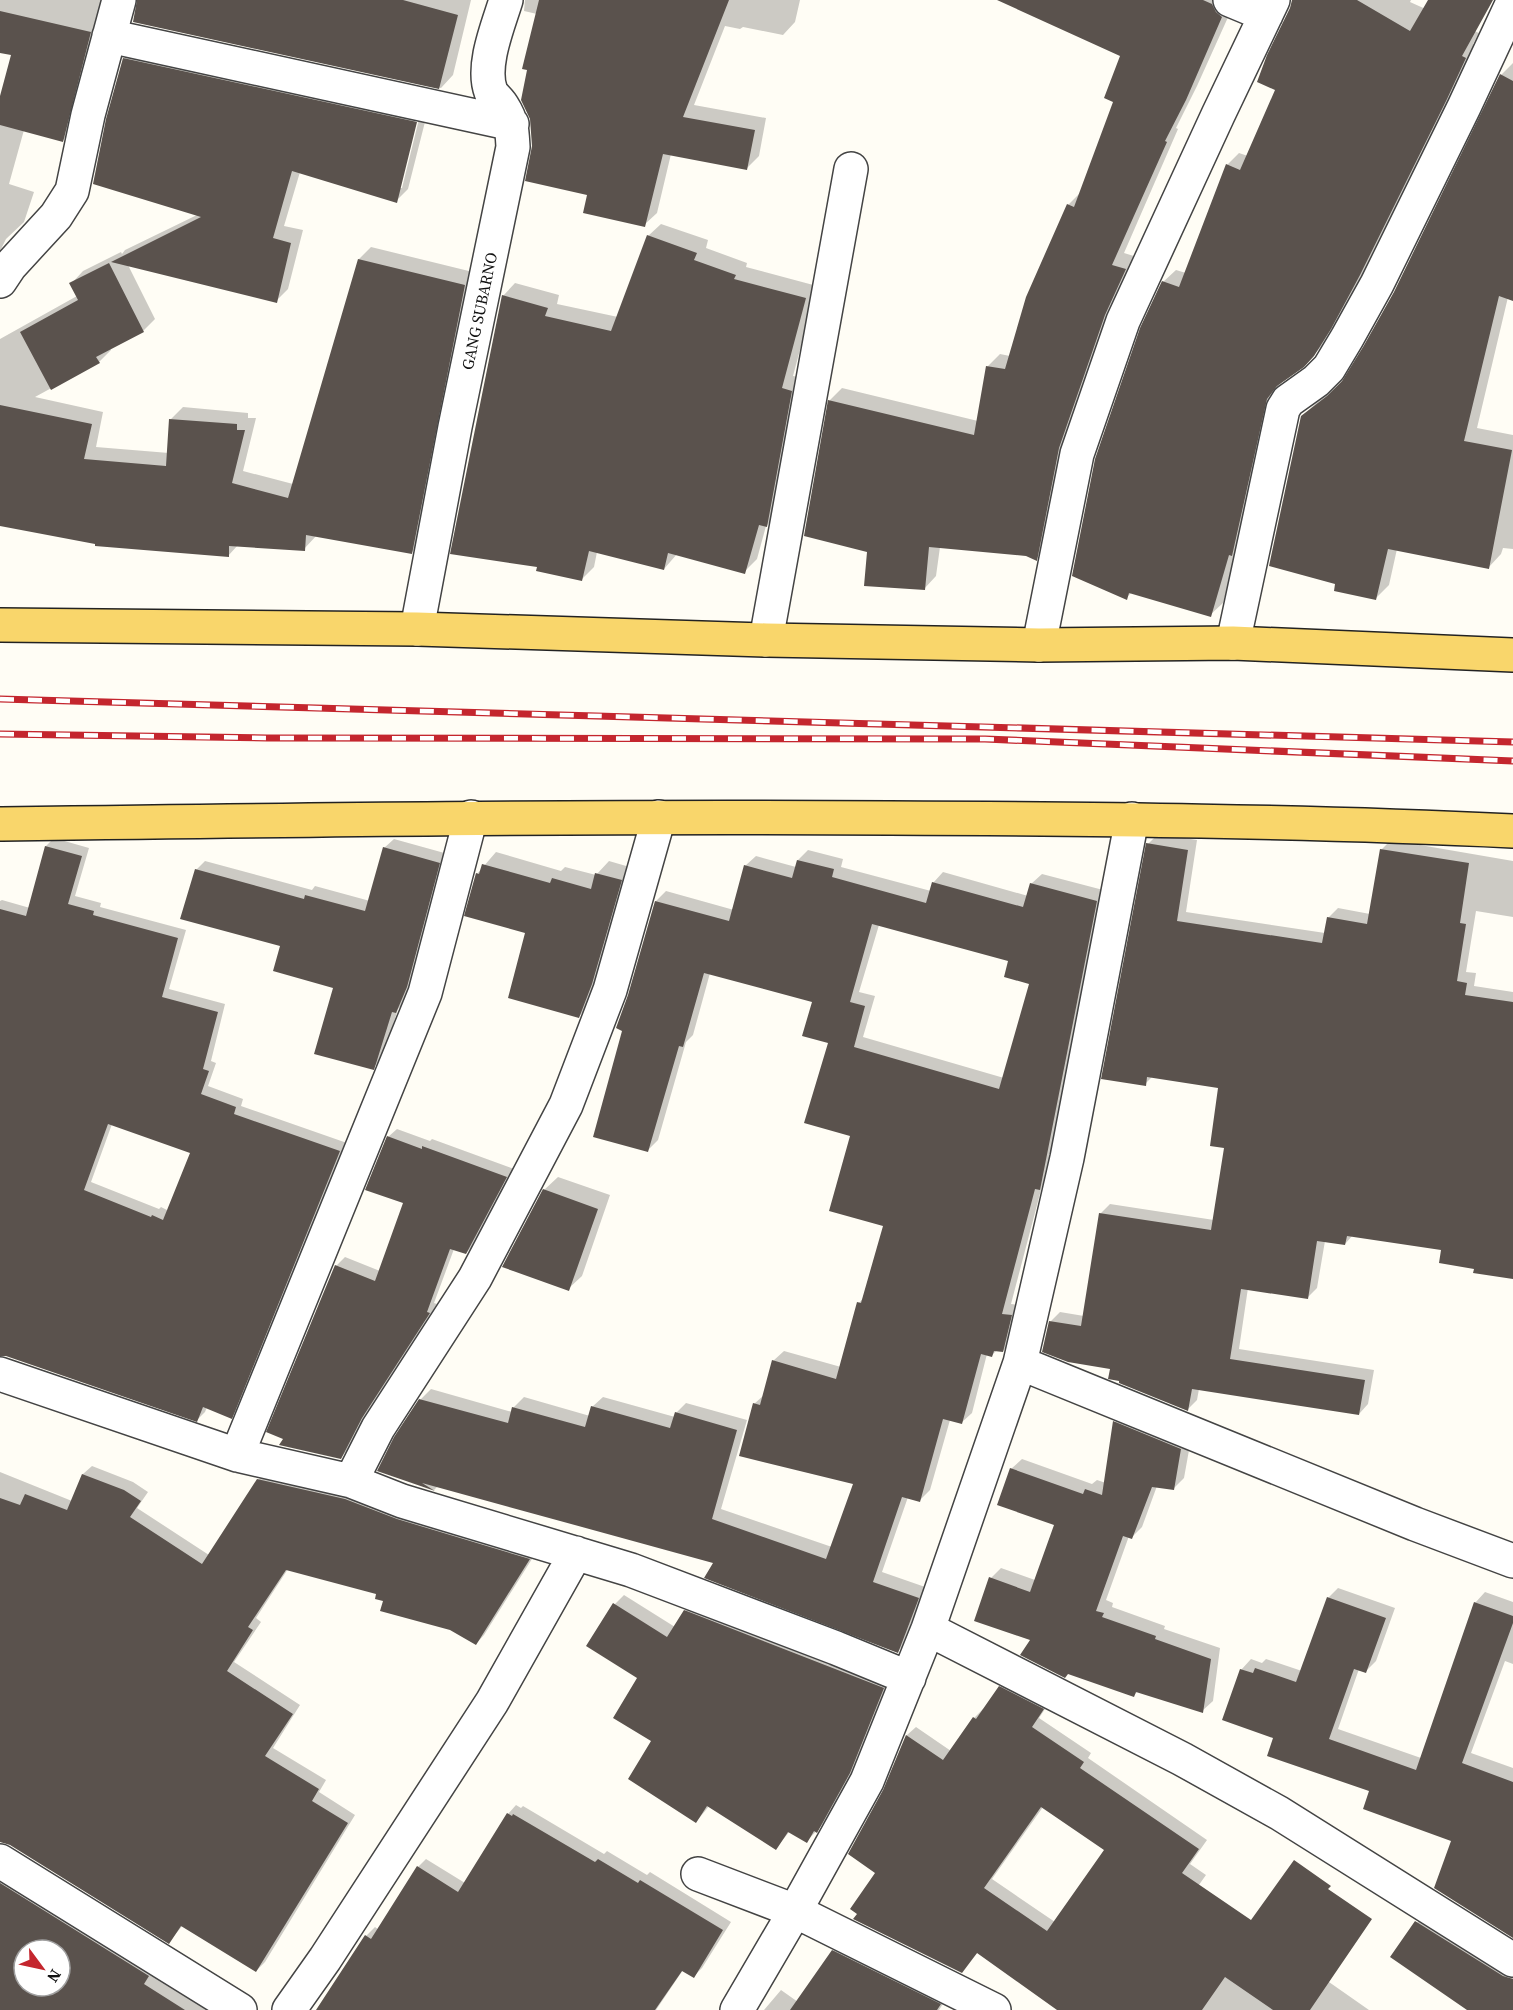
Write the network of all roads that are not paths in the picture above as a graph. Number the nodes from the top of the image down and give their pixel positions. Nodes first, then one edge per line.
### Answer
1 (119, 0) edge
2 (506, 0) edge
3 (1230, 0) edge
4 (1513, 2) edge
5 (1270, 8) edge
6 (109, 36) junction
7 (512, 124) junction
8 (851, 170) dead end
9 (0, 280) edge
10 (0, 625) edge
11 (417, 629) junction
12 (766, 640) junction
13 (1233, 643) junction
14 (1039, 645) junction
15 (1513, 655) edge
16 (471, 817) junction
17 (659, 817) junction
18 (1132, 819) junction
19 (0, 824) edge
20 (1513, 831) edge
21 (1020, 1363) junction
22 (0, 1374) edge
23 (237, 1455) junction
24 (351, 1481) junction
25 (576, 1553) junction
26 (1513, 1561) edge
27 (928, 1629) junction
28 (909, 1678) junction
29 (0, 1861) edge
30 (698, 1874) dead end
31 (795, 1911) junction
32 (1513, 1960) edge
33 (240, 2010) edge
34 (289, 2010) edge
35 (737, 2010) edge
36 (994, 2010) edge

1 - 6 street
2 - 7 street
3 - 5 street
4 - 13 street
5 - 14 street
6 - 7 street
6 - 9 street
7 - 11 street, GANG SUBARNO
8 - 12 street
10 - 11 main road
11 - 12 main road
12 - 14 main road
13 - 14 main road
13 - 15 main road
16 - 17 main road
16 - 19 main road
16 - 23 street
17 - 18 main road
17 - 24 street
18 - 20 main road
18 - 21 street
21 - 26 street
21 - 27 street
22 - 23 street
23 - 24 street
24 - 25 street
25 - 28 street
25 - 34 street
27 - 28 street
27 - 32 street
28 - 31 street
29 - 33 street
30 - 31 street
31 - 35 street
31 - 36 street

